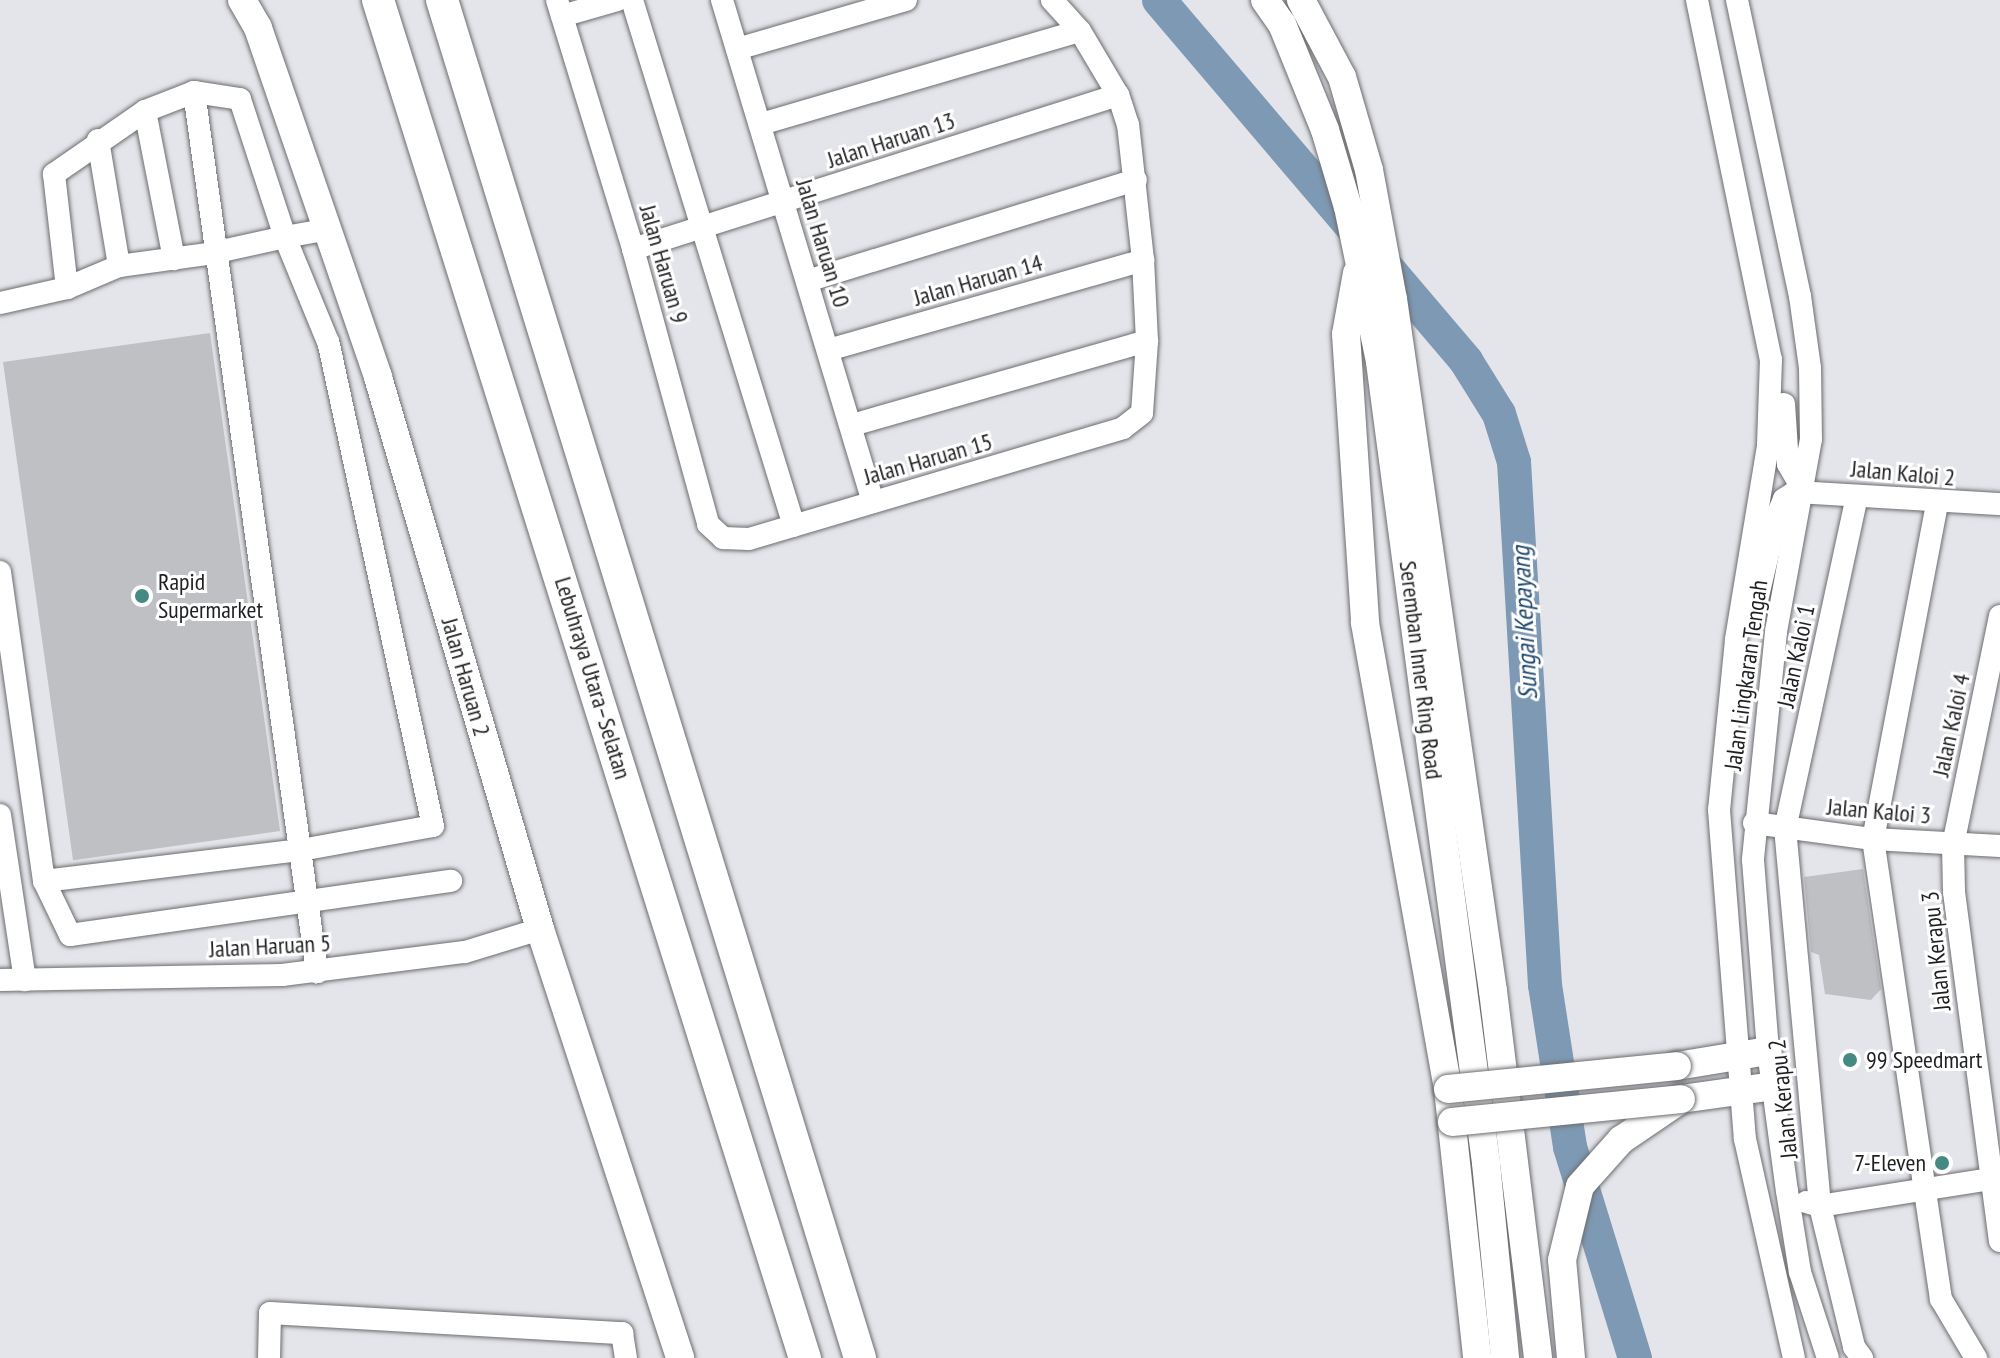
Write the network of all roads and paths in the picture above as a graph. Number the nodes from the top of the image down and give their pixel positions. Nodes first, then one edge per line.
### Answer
1 (242, 0) edge
2 (378, 0) edge
3 (442, 0) edge
4 (617, 0) edge
5 (632, 0) edge
6 (722, 0) edge
7 (906, 0) edge
8 (1052, 0) edge
9 (1265, 0) edge
10 (1301, 0) edge
11 (1697, 0) edge
12 (1737, 0) edge
13 (560, 8) edge
14 (1080, 31) junction
15 (737, 49) junction
16 (194, 92) junction
17 (1118, 95) junction
18 (145, 111) junction
19 (761, 124) junction
20 (98, 140) junction
21 (1136, 180) junction
22 (783, 201) junction
23 (702, 227) junction
24 (329, 229) junction
25 (285, 237) junction
26 (633, 249) junction
27 (219, 252) junction
28 (1360, 258) junction
29 (174, 259) junction
30 (1143, 260) junction
31 (119, 266) junction
32 (807, 281) junction
33 (67, 288) junction
34 (0, 303) edge
35 (1147, 341) junction
36 (828, 350) junction
37 (1771, 359) junction
38 (1391, 364) junction
39 (852, 425) junction
40 (1803, 490) junction
41 (1857, 496) junction
42 (873, 502) junction
43 (1937, 504) junction
44 (2000, 504) edge
45 (794, 526) junction
46 (723, 538) joint
47 (0, 572) edge
48 (2000, 616) edge
49 (1736, 640) junction
50 (0, 815) edge
51 (1754, 823) junction
52 (1785, 828) junction
53 (1873, 839) junction
54 (1953, 844) junction
55 (2000, 846) edge
56 (301, 850) junction
57 (44, 881) junction
58 (451, 881) dead end
59 (308, 904) junction
60 (7, 910) edge
61 (540, 929) junction
62 (317, 972) junction
63 (0, 980) edge
64 (25, 980) junction
65 (1768, 1051) junction
66 (1736, 1055) junction
67 (1773, 1086) junction
68 (1448, 1089) junction
69 (1739, 1090) junction
70 (1681, 1099) junction
71 (1452, 1122) junction
72 (1990, 1179) junction
73 (1926, 1190) junction
74 (1787, 1191) junction
75 (1820, 1206) junction
76 (2000, 1241) edge
77 (269, 1358) edge
78 (626, 1358) edge
79 (680, 1358) edge
80 (805, 1358) edge
81 (860, 1358) edge
82 (1477, 1358) edge
83 (1505, 1358) edge
84 (1538, 1358) edge
85 (1571, 1358) edge
86 (1794, 1358) edge
87 (1828, 1358) edge
88 (1862, 1358) edge
89 (1976, 1358) edge

1 - 24 main road, Jalan Haruan 2
2 - 80 highway, Lebuhraya Utara–Selatan
3 - 81 highway
4 - 13 street
5 - 23 street
6 - 15 street, Jalan Haruan 10
7 - 15 street
8 - 14 street
9 - 28 main road, Seremban Inner Ring Road
10 - 38 main road, Seremban Inner Ring Road
11 - 37 street, Jalan Lingkaran Tengah
12 - 40 street, Jalan Lingkaran Tengah
13 - 26 street, Jalan Haruan 9
14 - 17 street
14 - 19 street
15 - 19 street, Jalan Haruan 10
16 - 18 street
16 - 25 street
16 - 27 street
17 - 21 street
17 - 22 street, Jalan Haruan 13
18 - 20 street
18 - 29 street
19 - 22 street, Jalan Haruan 10
20 - 31 street
20 - 33 street
21 - 30 street
21 - 32 street
22 - 23 street, Jalan Haruan 13
22 - 32 street, Jalan Haruan 10
23 - 26 street, Jalan Haruan 13
23 - 45 street
24 - 25 street
24 - 61 main road, Jalan Haruan 2
25 - 27 street
25 - 56 street
26 - 46 street, Jalan Haruan 9
27 - 29 street
27 - 56 street
28 - 38 main road, Seremban Inner Ring Road
28 - 68 main road
29 - 31 street
30 - 35 street
30 - 36 street, Jalan Haruan 14
31 - 33 street
32 - 36 street, Jalan Haruan 10
33 - 34 street
35 - 39 street
35 - 42 street, Jalan Haruan 15
36 - 39 street, Jalan Haruan 10
37 - 40 street
37 - 49 street, Jalan Lingkaran Tengah
38 - 83 main road, Seremban Inner Ring Road
38 - 84 main road, Seremban Inner Ring Road
39 - 42 street, Jalan Haruan 10
40 - 41 street, Jalan Kaloi 2
40 - 49 street
40 - 51 street, Jalan Lingkaran Tengah
41 - 43 street, Jalan Kaloi 2
41 - 52 street, Jalan Kaloi 1
42 - 45 street, Jalan Haruan 15
43 - 44 street, Jalan Kaloi 2
43 - 53 street
45 - 46 street, Jalan Haruan 15
47 - 57 street
48 - 54 street, Jalan Kaloi 4
49 - 66 street, Jalan Lingkaran Tengah
50 - 60 street
51 - 52 street, Jalan Kaloi 3
51 - 65 street, Jalan Lingkaran Tengah
52 - 53 street, Jalan Kaloi 3
52 - 75 street, Jalan Kerapu 2
53 - 54 street, Jalan Kaloi 3
53 - 73 street
54 - 55 street, Jalan Kaloi 3
54 - 72 street, Jalan Kerapu 3
56 - 57 street
56 - 59 street
57 - 59 street
58 - 59 street
59 - 62 street
60 - 64 street
61 - 62 street, Jalan Haruan 5
61 - 79 main road, Jalan Haruan 2
62 - 64 street, Jalan Haruan 5
63 - 64 street, Jalan Haruan 5
65 - 66 main road
65 - 67 street, Jalan Lingkaran Tengah
66 - 68 main road, bridge
66 - 69 street, Jalan Lingkaran Tengah
67 - 69 main road
67 - 74 street, Jalan Lingkaran Tengah
68 - 71 main road
69 - 70 main road
69 - 86 street, Jalan Lingkaran Tengah
70 - 71 main road, bridge
70 - 85 main road
71 - 82 main road
72 - 73 street
72 - 76 street, Jalan Kerapu 3
73 - 75 street
73 - 89 street
74 - 75 street
74 - 87 street, Jalan Lingkaran Tengah
75 - 88 street, Jalan Kerapu 2
77 - 78 street

